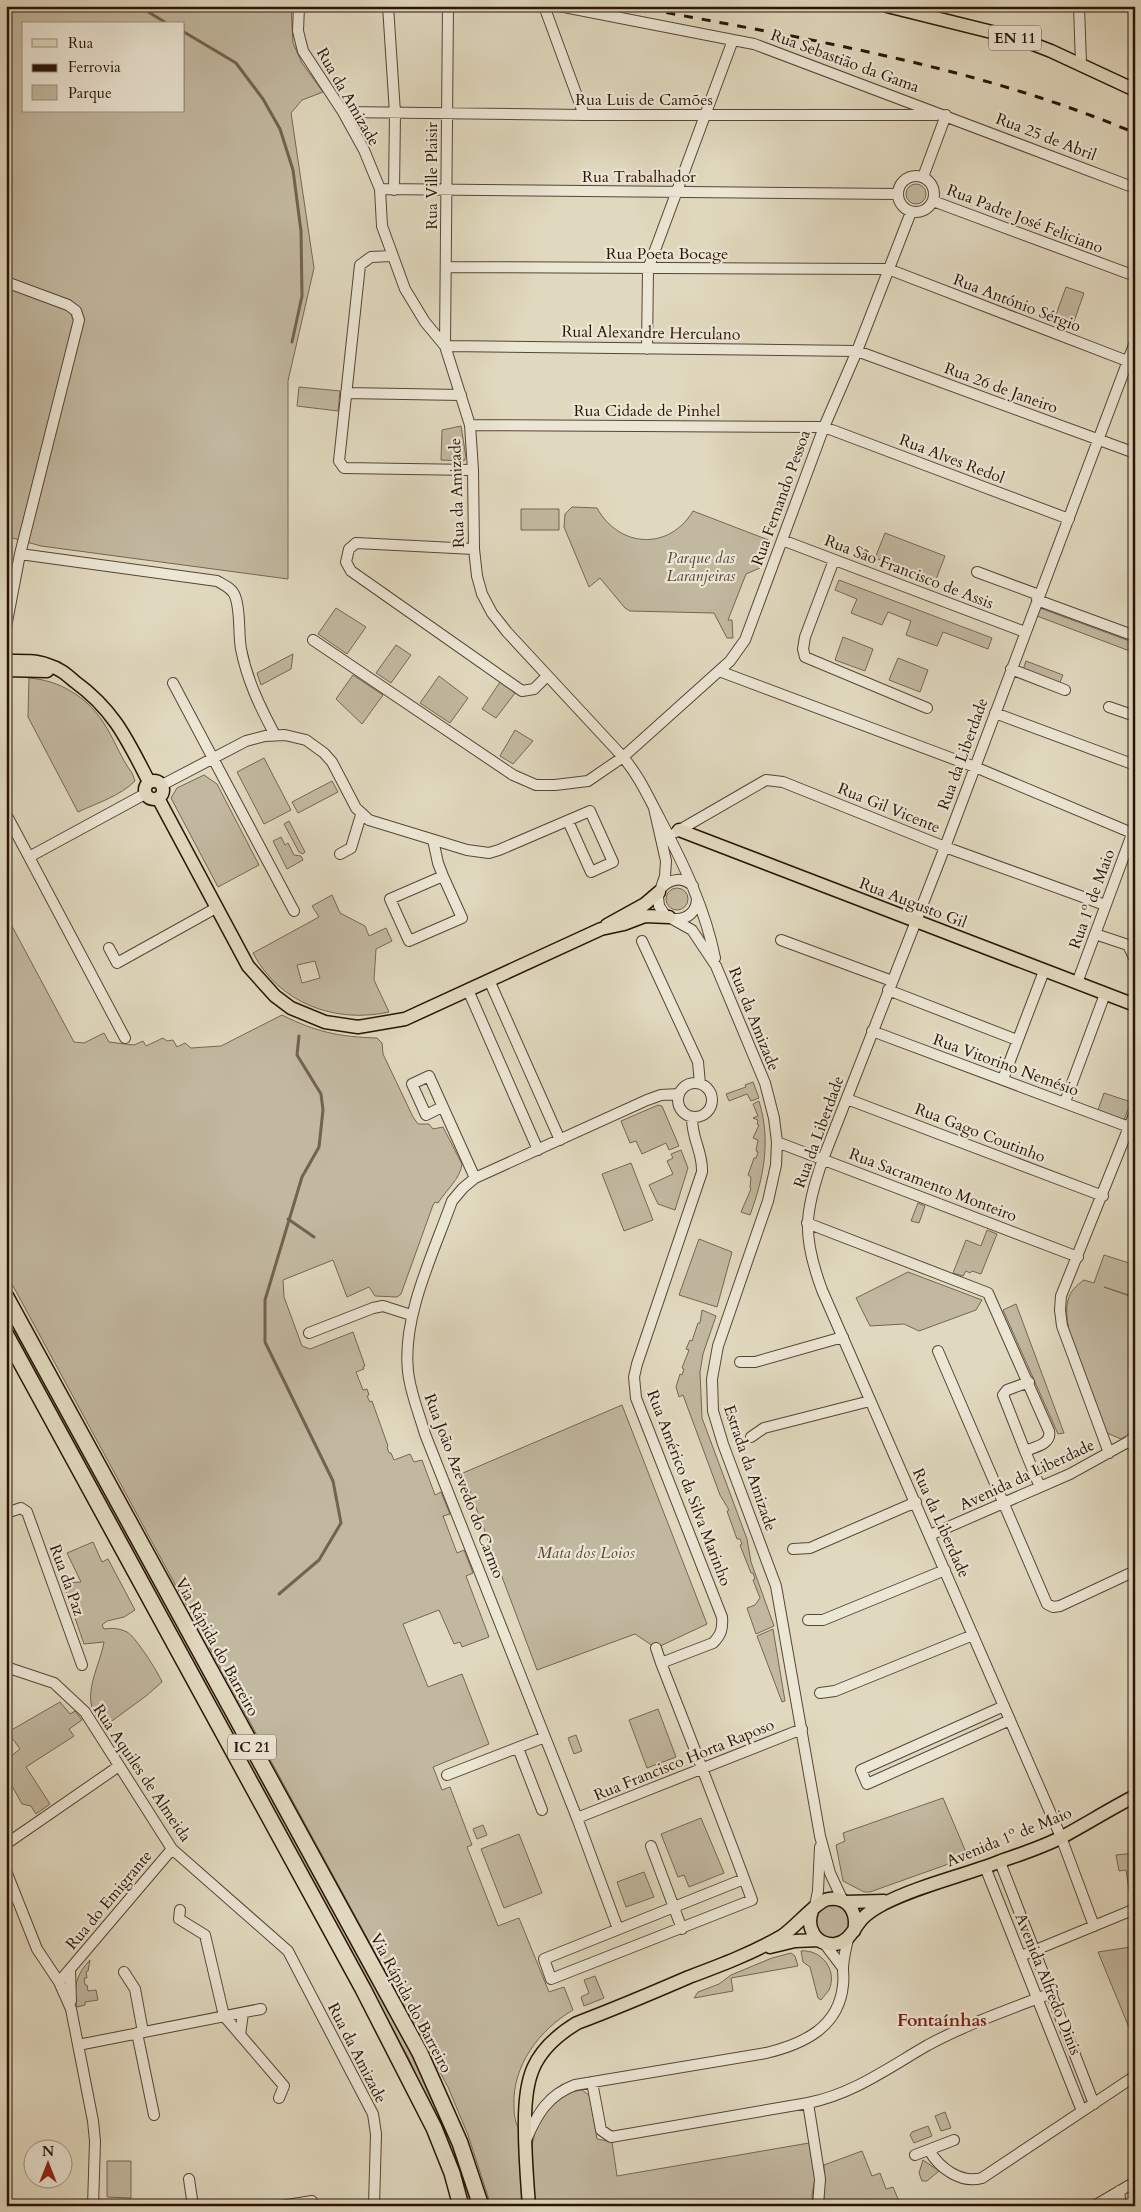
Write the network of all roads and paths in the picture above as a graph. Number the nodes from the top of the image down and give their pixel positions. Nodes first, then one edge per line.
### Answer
1 (299, 6) edge
2 (388, 6) edge
3 (448, 6) edge
4 (544, 6) edge
5 (559, 6) edge
6 (887, 6) edge
7 (1080, 6) edge
8 (733, 40) junction
9 (1081, 64) junction
10 (1135, 90) edge
11 (343, 112) junction
12 (395, 113) junction
13 (447, 113) junction
14 (584, 115) junction
15 (705, 115) junction
16 (946, 115) junction
17 (923, 177) junction
18 (1135, 188) edge
19 (380, 189) junction
20 (394, 190) junction
21 (446, 190) junction
22 (677, 192) junction
23 (898, 194) junction
24 (933, 201) junction
25 (911, 212) junction
26 (391, 256) junction
27 (446, 267) junction
28 (648, 269) junction
29 (888, 269) junction
30 (1135, 276) edge
31 (6, 282) edge
32 (1135, 342) edge
33 (445, 346) junction
34 (647, 348) junction
35 (856, 351) junction
36 (1131, 363) edge
37 (346, 393) junction
38 (461, 395) junction
39 (470, 425) junction
40 (824, 427) junction
41 (1099, 440) junction
42 (1135, 453) edge
43 (473, 470) junction
44 (1069, 519) junction
45 (782, 540) junction
46 (474, 549) junction
47 (20, 554) junction
48 (834, 560) junction
49 (977, 572) dead end
50 (1038, 598) junction
51 (6, 626) edge
52 (1025, 632) junction
53 (1135, 636) edge
54 (313, 640) dead end
55 (6, 662) edge
56 (1011, 669) junction
57 (6, 670) edge
58 (719, 671) junction
59 (67, 675) junction
60 (547, 676) junction
61 (173, 683) dead end
62 (1065, 690) dead end
63 (1109, 707) dead end
64 (927, 708) dead end
65 (995, 713) junction
66 (1135, 716) edge
67 (275, 735) junction
68 (623, 757) junction
69 (212, 759) junction
70 (1135, 765) edge
71 (975, 767) junction
72 (156, 783) junction
73 (145, 794) junction
74 (158, 798) junction
75 (654, 808) junction
76 (6, 814) edge
77 (361, 815) junction
78 (568, 821) junction
79 (1133, 829) edge
80 (674, 833) junction
81 (433, 840) junction
82 (945, 847) junction
83 (340, 854) dead end
84 (29, 857) junction
85 (443, 876) junction
86 (693, 886) junction
87 (660, 890) junction
88 (697, 896) junction
89 (1105, 905) junction
90 (216, 908) junction
91 (294, 911) dead end
92 (672, 918) junction
93 (915, 922) junction
94 (601, 929) junction
95 (1095, 934) junction
96 (781, 940) dead end
97 (642, 941) dead end
98 (109, 948) dead end
99 (1135, 960) edge
100 (716, 966) junction
101 (1044, 971) junction
102 (489, 980) junction
103 (1077, 983) junction
104 (890, 985) junction
105 (468, 990) junction
106 (1105, 994) junction
107 (1135, 1006) edge
108 (872, 1032) junction
109 (125, 1038) dead end
110 (1018, 1040) junction
111 (1003, 1079) junction
112 (765, 1083) joint
113 (700, 1084) junction
114 (679, 1094) junction
115 (846, 1098) junction
116 (1065, 1102) junction
117 (442, 1107) dead end
118 (1135, 1112) edge
119 (692, 1118) junction
120 (1129, 1127) junction
121 (560, 1140) junction
122 (777, 1142) junction
123 (538, 1150) junction
124 (823, 1159) junction
125 (475, 1178) junction
126 (1102, 1196) junction
127 (807, 1223) junction
128 (1078, 1257) junction
129 (6, 1297) edge
130 (411, 1315) junction
131 (309, 1333) dead end
132 (6, 1335) edge
133 (842, 1337) junction
134 (938, 1351) dead end
135 (740, 1362) dead end
136 (1029, 1382) junction
137 (870, 1401) junction
138 (752, 1437) dead end
139 (1133, 1443) edge
140 (1025, 1451) junction
141 (1110, 1453) junction
142 (1040, 1487) junction
143 (916, 1502) junction
144 (1003, 1504) junction
145 (6, 1513) edge
146 (930, 1535) junction
147 (793, 1549) dead end
148 (945, 1570) junction
149 (1135, 1571) edge
150 (808, 1620) dead end
151 (973, 1635) junction
152 (656, 1648) dead end
153 (661, 1663) junction
154 (82, 1665) dead end
155 (7, 1666) edge
156 (820, 1693) dead end
157 (1004, 1706) junction
158 (1010, 1720) junction
159 (802, 1729) junction
160 (545, 1737) junction
161 (518, 1748) junction
162 (120, 1766) junction
163 (702, 1769) junction
164 (446, 1775) dead end
165 (1135, 1796) edge
166 (542, 1810) dead end
167 (577, 1818) junction
168 (820, 1836) junction
169 (1061, 1837) junction
170 (6, 1844) edge
171 (651, 1846) dead end
172 (172, 1849) junction
173 (1000, 1862) junction
174 (985, 1867) junction
175 (6, 1871) edge
176 (744, 1879) junction
177 (892, 1900) junction
178 (844, 1901) junction
179 (674, 1907) junction
180 (813, 1909) junction
181 (1135, 1909) edge
182 (180, 1910) dead end
183 (1094, 1926) junction
184 (618, 1929) junction
185 (682, 1929) junction
186 (851, 1935) junction
187 (822, 1942) junction
188 (1035, 1950) junction
189 (753, 1951) junction
190 (288, 1952) joint
191 (1021, 1956) junction
192 (843, 1968) junction
193 (70, 1970) junction
194 (124, 1972) dead end
195 (59, 1982) junction
196 (1052, 1993) junction
197 (1038, 1998) junction
198 (72, 2009) junction
199 (261, 2009) dead end
200 (243, 2012) junction
201 (224, 2016) junction
202 (140, 2033) junction
203 (240, 2035) junction
204 (78, 2045) junction
205 (1135, 2076) edge
206 (592, 2082) junction
207 (279, 2098) dead end
208 (808, 2103) junction
209 (1094, 2104) junction
210 (1082, 2111) junction
211 (154, 2115) dead end
212 (954, 2140) dead end
213 (525, 2143) junction
214 (929, 2150) junction
215 (915, 2155) dead end
216 (189, 2179) dead end
217 (1135, 2182) edge
218 (1119, 2191) junction
219 (312, 2201) dead end
220 (296, 2204) edge
221 (93, 2206) edge
222 (193, 2206) edge
223 (281, 2206) edge
224 (374, 2206) edge
225 (461, 2206) edge
226 (481, 2206) edge
227 (529, 2206) edge
228 (818, 2206) edge
229 (1094, 2206) edge
230 (1121, 2206) edge

1 - 11 street, Rua da Amizade
2 - 12 street
3 - 13 street, Rua Ville Plaisir
4 - 14 street
5 - 8 street, Rua Sebastião da Gama
6 - 9 main road, EN 11
7 - 9 street
8 - 15 street
8 - 16 street, Rua Sebastião da Gama
9 - 10 main road, EN 11
11 - 12 street, Rua Luis de Camões
11 - 19 street, Rua da Amizade
12 - 13 street, Rua Luis de Camões
12 - 20 street
13 - 14 street, Rua Luis de Camões
13 - 21 street, Rua Ville Plaisir
14 - 15 street, Rua Luis de Camões
15 - 16 street, Rua Luis de Camões
15 - 22 street
16 - 17 street
16 - 18 street, Rua 25 de Abril
17 - 23 street
17 - 24 street
19 - 20 street, Rua Trabalhador
19 - 26 street, Rua da Amizade
20 - 21 street, Rua Trabalhador
21 - 22 street, Rua Trabalhador
21 - 27 street, Rua Ville Plaisir
22 - 23 street, Rua Trabalhador
22 - 28 street
23 - 25 street
24 - 25 street
24 - 30 street, Rua Padre José Feliciano
25 - 29 street, Rua Fernando Pessoa
26 - 33 street, Rua da Amizade
26 - 37 street
27 - 28 street, Rua Poeta Bocage
27 - 33 street, Rua Ville Plaisir
28 - 29 street, Rua Poeta Bocage
28 - 34 street
29 - 35 street, Rua Fernando Pessoa
29 - 36 street, Rua António Sérgio
31 - 47 street
32 - 36 street, Rua da Liberdade
33 - 34 street, Rual Alexandre Herculano
33 - 38 street, Rua da Amizade
34 - 35 street, Rual Alexandre Herculano
35 - 40 street, Rua Fernando Pessoa
35 - 41 street, Rua 26 de Janeiro
36 - 41 street, Rua da Liberdade
37 - 38 street
37 - 43 street
38 - 39 street, Rua da Amizade
39 - 40 street, Rua Cidade de Pinhel
39 - 43 street, Rua da Amizade
40 - 44 street, Rua Alves Redol
40 - 45 street, Rua Fernando Pessoa
41 - 42 street, Rua 26 de Janeiro
41 - 44 street, Rua da Liberdade
43 - 46 street, Rua da Amizade
44 - 50 street, Rua da Liberdade
45 - 48 street, Rua São Francisco de Assis
45 - 58 street, Rua Fernando Pessoa
46 - 60 street, Rua da Amizade
46 - 60 street
47 - 51 street
47 - 67 street
48 - 52 street, Rua São Francisco de Assis
48 - 64 street
49 - 50 street
50 - 52 street, Rua da Liberdade
50 - 53 street
52 - 56 street, Rua da Liberdade
54 - 68 street, Rua Fernando Pessoa
55 - 57 street
55 - 59 main road
56 - 62 street
56 - 65 street, Rua da Liberdade
57 - 59 main road
58 - 68 street, Rua Fernando Pessoa
58 - 71 street
59 - 72 main road
60 - 68 street, Rua da Amizade
61 - 69 street
63 - 66 street
65 - 70 street
65 - 71 street, Rua da Liberdade
67 - 69 street
67 - 77 street
68 - 75 street, Rua da Amizade
69 - 72 street
69 - 91 street
71 - 79 street
71 - 82 street, Rua da Liberdade
72 - 73 main road
72 - 74 main road
73 - 74 main road
73 - 84 street
74 - 90 main road
75 - 80 street, Rua da Amizade
75 - 87 street, Rua da Amizade
76 - 84 street
77 - 81 street
77 - 83 street
78 - 78 street
78 - 81 street
79 - 89 street, Rua 1º de Maio
80 - 82 street, Rua Gil Vicente
80 - 86 street, Rua da Amizade
80 - 93 main road, Rua Augusto Gil
81 - 85 street
82 - 89 street, Rua Gil Vicente
82 - 93 street, Rua da Liberdade
84 - 109 street
85 - 85 street
86 - 87 street
86 - 88 street, Rua da Amizade
87 - 92 street, Rua da Amizade
87 - 94 main road
88 - 92 street
88 - 100 street, Rua da Amizade
89 - 95 street, Rua 1º de Maio
90 - 98 street
90 - 105 main road
92 - 94 main road
92 - 100 street, Rua da Amizade
93 - 101 main road, Rua Augusto Gil
93 - 104 street, Rua da Liberdade
94 - 102 main road
95 - 99 street
95 - 103 street, Rua 1º de Maio
96 - 104 street
97 - 113 street
100 - 112 street, Rua da Amizade
101 - 103 main road, Rua Augusto Gil
101 - 110 street
102 - 105 main road
102 - 121 street
103 - 106 main road, Rua Augusto Gil
104 - 108 street, Rua da Liberdade
104 - 110 street
105 - 123 street
106 - 107 main road, Rua Augusto Gil
106 - 116 street
108 - 111 street, Rua Vitorino Nemésio
108 - 115 street, Rua da Liberdade
110 - 111 street
111 - 116 street, Rua Vitorino Nemésio
112 - 122 street, Estrada da Amizade
113 - 114 street
113 - 119 street
114 - 119 street
114 - 121 street, Rua João Azevedo do Carmo
115 - 124 street, Rua da Liberdade
115 - 126 street, Rua Gago Coutinho
116 - 120 street, Rua Vitorino Nemésio
117 - 125 street
118 - 120 street
119 - 153 street, Rua Américo da Silva Marinho
120 - 126 street
121 - 123 street, Rua João Azevedo do Carmo
122 - 124 street, Rua Sacramento Monteiro
122 - 159 street, Estrada da Amizade
123 - 125 street, Rua João Azevedo do Carmo
124 - 127 street, Rua da Liberdade
124 - 128 street, Rua Sacramento Monteiro
125 - 130 street, Rua João Azevedo do Carmo
126 - 128 street
127 - 133 street, Rua da Liberdade
127 - 136 street
128 - 141 street
129 - 226 highway, Via Rápida do Barreiro / IC 21
130 - 131 street
130 - 160 street, Rua João Azevedo do Carmo
132 - 225 highway, IC 21
133 - 135 street
133 - 137 street, Rua da Liberdade
134 - 144 street
136 - 140 street
136 - 140 street
137 - 138 street
137 - 143 street, Rua da Liberdade
139 - 141 street, Avenida da Liberdade
140 - 142 street
141 - 142 street, Avenida da Liberdade
142 - 144 street, Avenida da Liberdade
143 - 146 street, Rua da Liberdade
143 - 147 street
144 - 146 street, Avenida da Liberdade
144 - 149 street
145 - 154 street, Rua da Paz
146 - 148 street, Rua da Liberdade
148 - 150 street
148 - 151 street, Rua da Liberdade
151 - 156 street
151 - 157 street, Rua da Liberdade
152 - 153 street
153 - 163 street
155 - 162 street, Rua Aquiles de Almeida
157 - 158 street, Rua da Liberdade
157 - 158 street
158 - 169 street, Rua da Liberdade
159 - 163 street, Rua Francisco Horta Raposo
159 - 168 street, Estrada da Amizade
160 - 161 street
160 - 167 street, Rua João Azevedo do Carmo
161 - 164 street
161 - 166 street
162 - 170 street
162 - 172 street, Rua Aquiles de Almeida
163 - 167 street, Rua Francisco Horta Raposo
163 - 176 street
165 - 169 main road, Avenida 1º de Maio
167 - 184 street, Rua João Azevedo do Carmo
168 - 178 street
168 - 180 street
169 - 173 main road, Avenida 1º de Maio
169 - 183 street, Rua da Liberdade
171 - 179 street
172 - 190 street, Rua Aquiles de Almeida
172 - 193 street, Rua do Emigrante
173 - 174 main road, Avenida 1º de Maio
173 - 188 street, Avenida Alfredo Dinis
174 - 177 main road, Avenida 1º de Maio
174 - 191 street, Avenida Alfredo Dinis
175 - 195 street
176 - 179 street
176 - 185 street
177 - 178 main road, Avenida 1º de Maio
177 - 186 main road, Avenida 1º de Maio
178 - 180 main road
178 - 186 main road
179 - 184 street
179 - 185 street
180 - 187 main road
180 - 189 main road
181 - 183 street
182 - 201 street
183 - 188 street
184 - 185 street
186 - 187 main road
186 - 192 street
187 - 189 main road
187 - 192 street
188 - 191 street
188 - 196 street, Avenida Alfredo Dinis
189 - 213 main road
190 - 224 street, Rua da Amizade
191 - 197 street, Avenida Alfredo Dinis
192 - 206 street
193 - 195 street, Rua do Emigrante
193 - 198 street, Rua do Emigrante
194 - 202 street
195 - 198 street, Rua do Emigrante
196 - 197 street
196 - 209 street, Avenida Alfredo Dinis
197 - 208 street
197 - 210 street, Avenida Alfredo Dinis
198 - 204 street, Rua do Emigrante
199 - 200 street
200 - 201 street
200 - 203 street
201 - 202 street
201 - 203 street
202 - 204 street
202 - 211 street
203 - 207 street
204 - 221 street, Rua do Emigrante
205 - 209 street
206 - 208 street
206 - 213 street
208 - 228 street
209 - 210 street
210 - 214 street
212 - 214 street
213 - 227 main road
214 - 215 street
216 - 222 street
217 - 218 street
218 - 229 street
218 - 230 street
219 - 220 street
220 - 223 street

